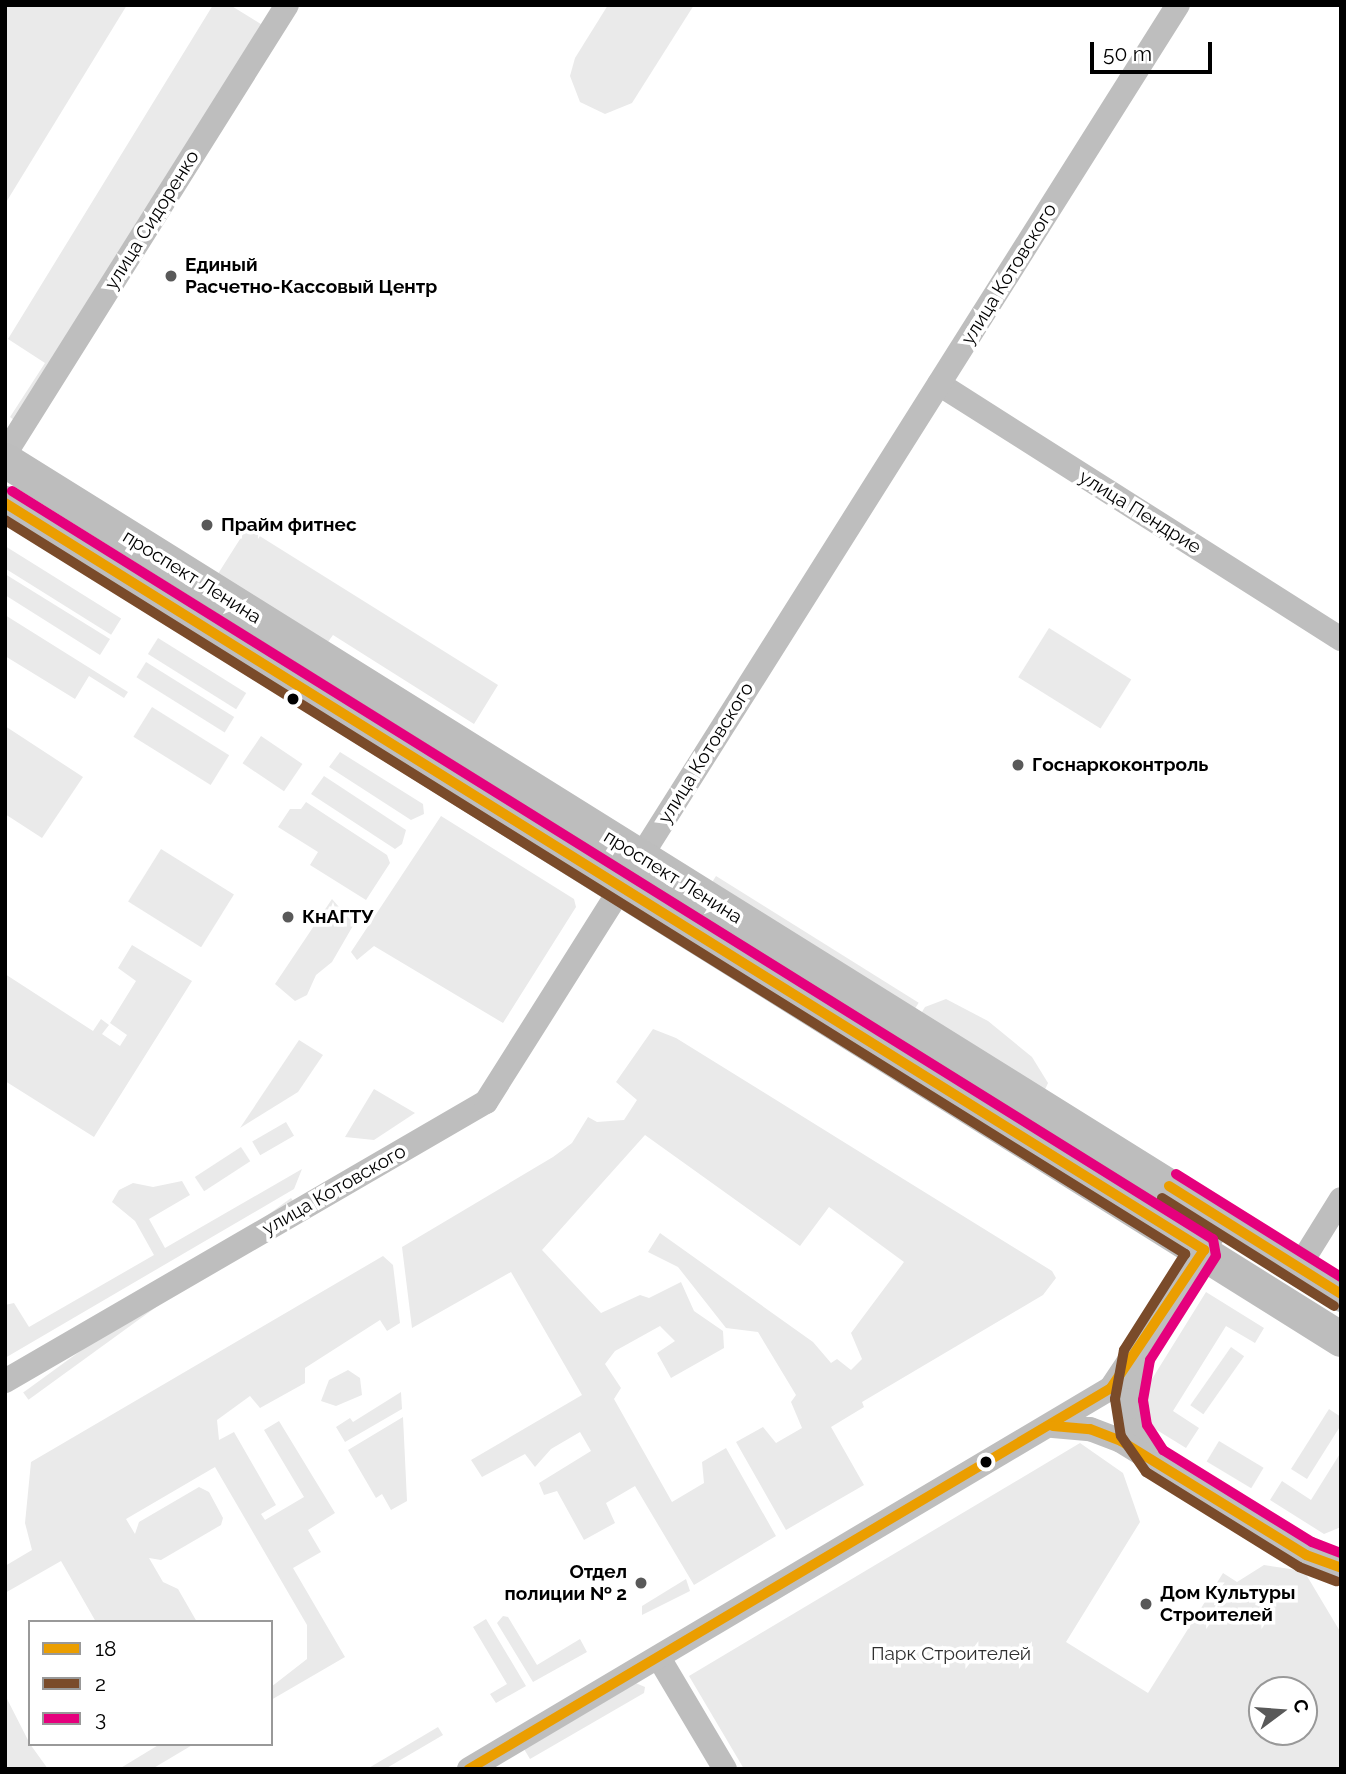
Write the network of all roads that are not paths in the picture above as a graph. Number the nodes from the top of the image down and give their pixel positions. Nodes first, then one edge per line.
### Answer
1 (287, 5) edge
2 (1178, 5) edge
3 (939, 384) junction
4 (9, 450) edge
5 (5, 503) edge
6 (1341, 639) edge
7 (641, 857) junction
8 (622, 888) junction
9 (1341, 1199) edge
10 (1223, 1220) junction
11 (1204, 1250) junction
12 (1298, 1268) junction
13 (1341, 1294) edge
14 (1341, 1339) edge
15 (1137, 1355) junction
16 (5, 1381) edge
17 (1053, 1426) junction
18 (1153, 1460) junction
19 (1341, 1568) edge
20 (659, 1658) junction
21 (469, 1769) edge
22 (725, 1769) edge

1 - 4 street, улица Сидоренко
2 - 3 street, улица Котовского
3 - 6 street, улица Пендрие
3 - 7 street, улица Котовского
4 - 7 highway, проспект Ленина
5 - 8 highway, проспект Ленина
7 - 8 street, улица Котовского
7 - 10 highway, проспект Ленина
8 - 11 highway, проспект Ленина
8 - 16 street, улица Котовского
9 - 12 street
10 - 11 street
10 - 12 highway, проспект Ленина
11 - 14 highway, проспект Ленина
11 - 15 street
12 - 13 highway, проспект Ленина
15 - 17 street
15 - 18 street
17 - 18 street
17 - 20 street
18 - 19 street
20 - 21 street
20 - 22 street

